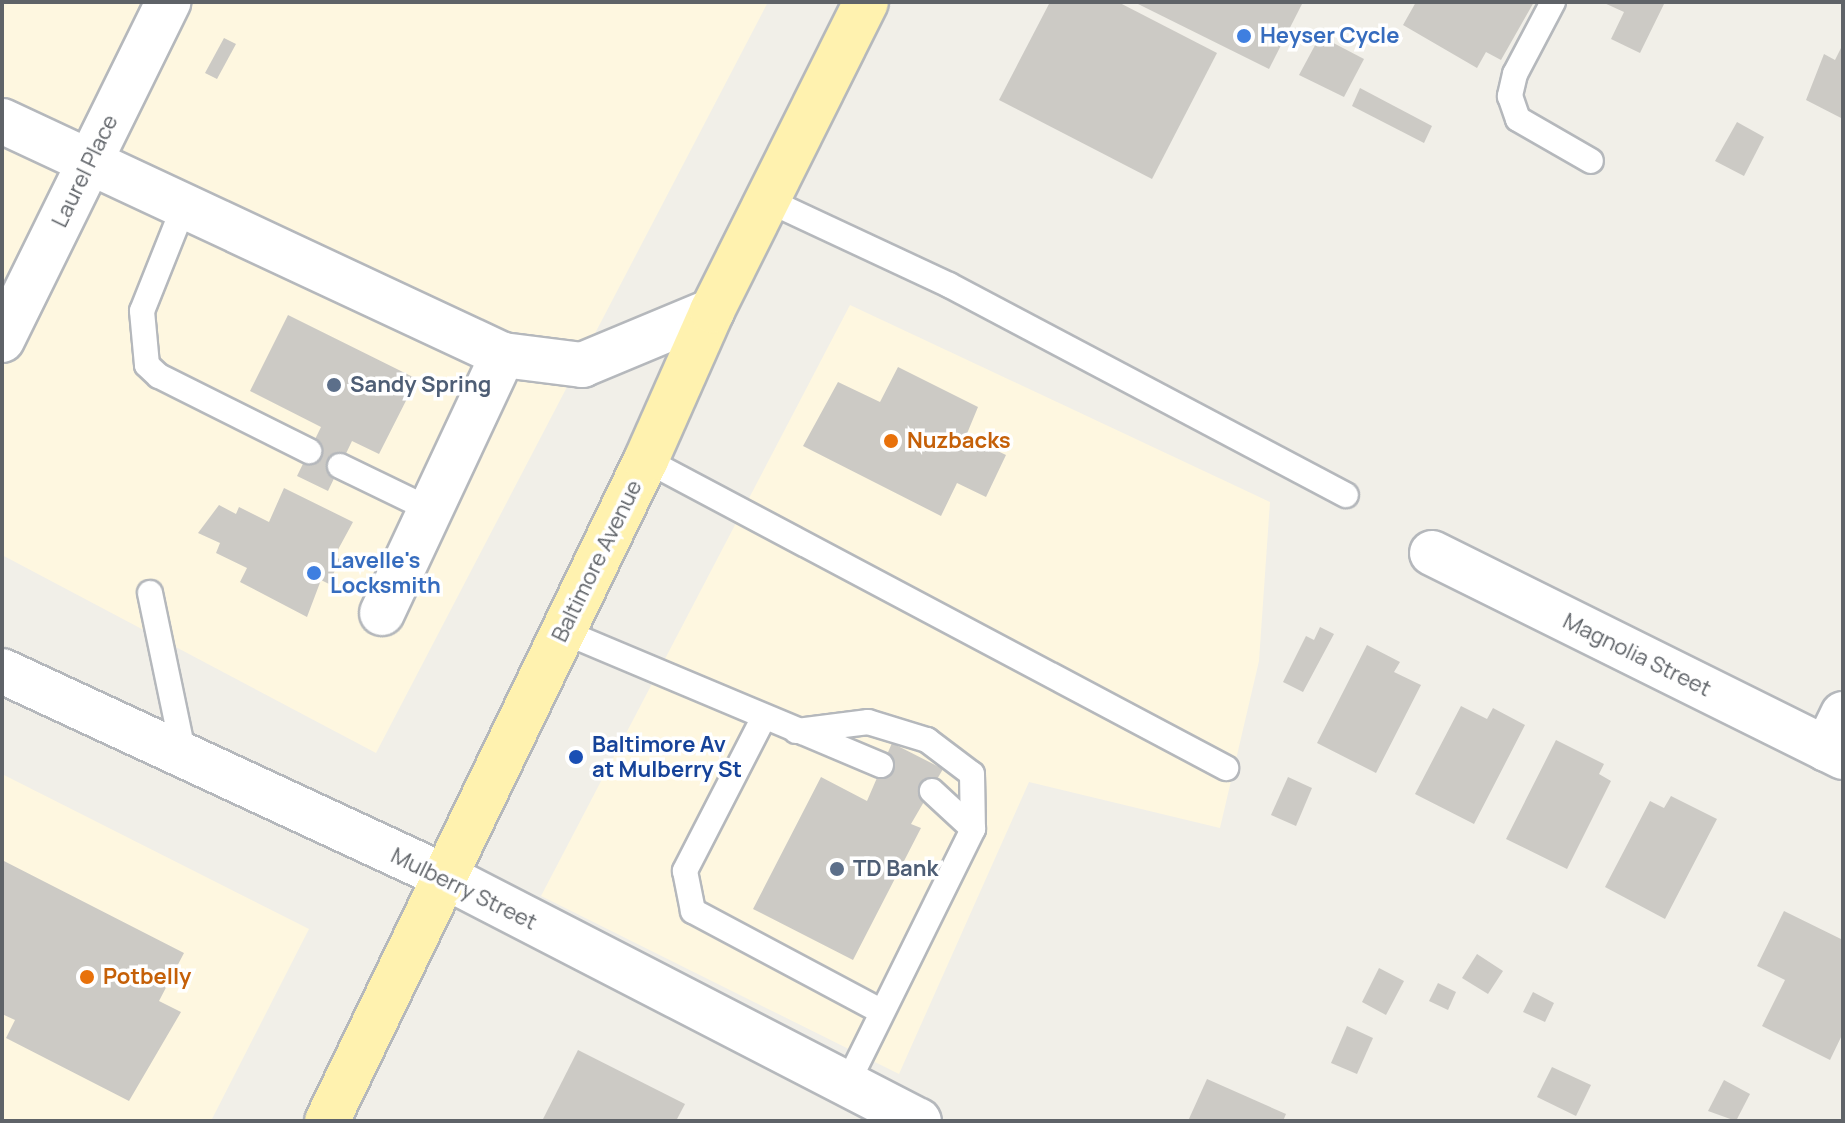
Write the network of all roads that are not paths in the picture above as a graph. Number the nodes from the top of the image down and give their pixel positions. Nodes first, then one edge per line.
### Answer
1 (168, 2) edge
2 (866, 2) edge
3 (1553, 2) edge
4 (2, 121) edge
5 (90, 161) junction
6 (1591, 161) dead end
7 (767, 200) junction
8 (184, 206) junction
9 (712, 311) junction
10 (2, 340) edge
11 (503, 355) junction
12 (309, 451) dead end
13 (646, 460) junction
14 (340, 466) dead end
15 (1346, 495) dead end
16 (431, 510) junction
17 (1432, 553) dead end
18 (150, 593) dead end
19 (382, 613) dead end
20 (562, 631) junction
21 (2, 671) edge
22 (763, 719) junction
23 (795, 731) junction
24 (1837, 740) edge
25 (184, 756) junction
26 (881, 765) dead end
27 (1226, 768) dead end
28 (932, 791) dead end
29 (973, 829) junction
30 (446, 877) junction
31 (882, 1012) junction
32 (846, 1086) junction
33 (327, 1121) edge
34 (919, 1121) edge

1 - 5 street, Laurel Place
2 - 7 main road, Baltimore Avenue
3 - 6 lane
4 - 5 street
5 - 8 street
5 - 10 street, Laurel Place
7 - 9 main road, Baltimore Avenue
7 - 15 lane
8 - 11 street
8 - 12 lane
9 - 11 street
9 - 13 main road, Baltimore Avenue
11 - 16 street
13 - 20 main road, Baltimore Avenue
13 - 27 lane
14 - 16 lane
16 - 19 street
17 - 24 street, Magnolia Street
18 - 25 lane
20 - 22 lane
20 - 30 main road, Baltimore Avenue
21 - 25 street, Mulberry Street
22 - 23 lane
22 - 31 lane
23 - 26 lane
23 - 29 lane
25 - 30 street, Mulberry Street
28 - 29 lane
29 - 31 lane
30 - 32 street, Mulberry Street
30 - 33 main road, Baltimore Avenue
31 - 32 lane
32 - 34 street, Mulberry Street

